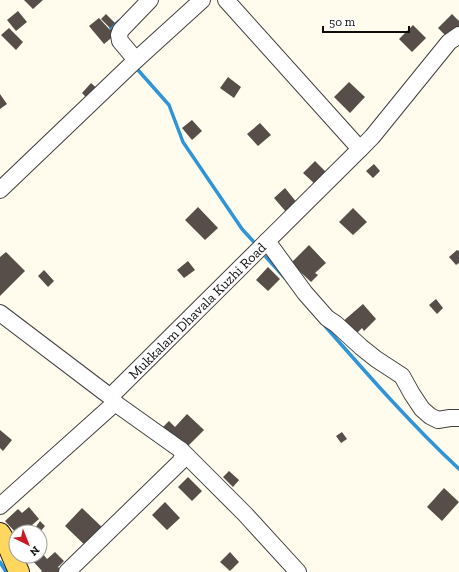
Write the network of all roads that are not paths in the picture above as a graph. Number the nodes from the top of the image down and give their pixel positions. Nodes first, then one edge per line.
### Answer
1 (150, 0) edge
2 (202, 0) edge
3 (226, 0) edge
4 (459, 35) edge
5 (136, 60) junction
6 (360, 149) junction
7 (0, 190) edge
8 (267, 241) junction
9 (0, 313) edge
10 (113, 400) junction
11 (459, 418) edge
12 (181, 450) junction
13 (0, 506) edge
14 (0, 533) edge
15 (19, 572) edge
16 (67, 572) edge
17 (298, 572) edge

1 - 5 street
2 - 5 street
3 - 6 street
4 - 6 street, Mukkalam Dhavala Kuzhi Road
5 - 7 street
6 - 8 street, Mukkalam Dhavala Kuzhi Road
8 - 10 street, Mukkalam Dhavala Kuzhi Road
8 - 11 street
9 - 10 street
10 - 12 street
10 - 13 street, Mukkalam Dhavala Kuzhi Road
12 - 16 street
12 - 17 street
14 - 15 main road

